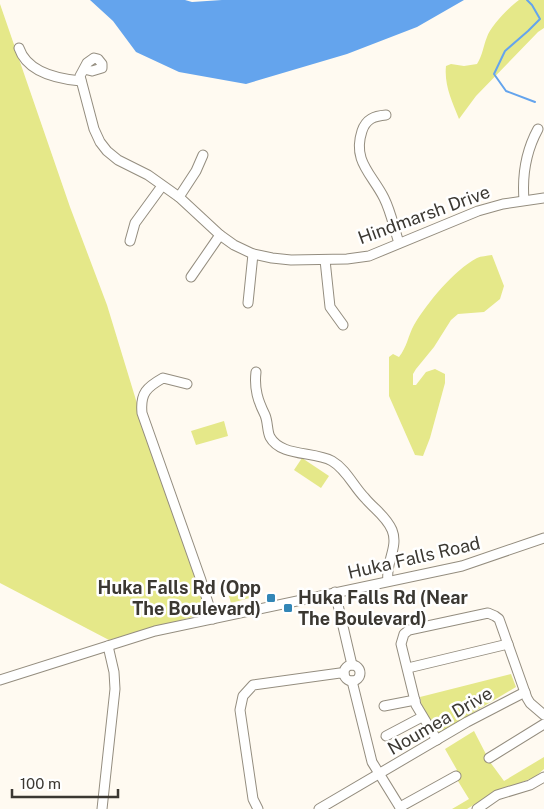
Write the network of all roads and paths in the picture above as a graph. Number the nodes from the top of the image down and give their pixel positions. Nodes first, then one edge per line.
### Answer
1 (19, 48) dead end
2 (84, 69) dead end
3 (81, 81) junction
4 (386, 115) dead end
5 (538, 129) dead end
6 (203, 155) dead end
7 (162, 186) junction
8 (178, 197) junction
9 (544, 198) edge
10 (524, 200) junction
11 (220, 235) junction
12 (130, 241) dead end
13 (399, 243) junction
14 (253, 254) junction
15 (325, 260) junction
16 (191, 277) dead end
17 (248, 303) dead end
18 (343, 326) dead end
19 (256, 372) dead end
20 (187, 384) dead end
21 (544, 538) edge
22 (388, 581) junction
23 (335, 592) junction
24 (213, 619) junction
25 (508, 644) junction
26 (108, 646) junction
27 (352, 665) junction
28 (408, 668) junction
29 (344, 674) junction
30 (0, 680) edge
31 (352, 680) junction
32 (525, 692) junction
33 (415, 700) junction
34 (384, 706) dead end
35 (544, 715) edge
36 (422, 716) junction
37 (544, 724) edge
38 (386, 736) dead end
39 (437, 740) junction
40 (489, 758) dead end
41 (379, 774) junction
42 (456, 776) dead end
43 (544, 777) edge
44 (401, 808) edge
45 (102, 809) edge
46 (258, 809) edge
47 (320, 809) edge
48 (477, 809) edge

1 - 3 street
2 - 3 street, Hindmarsh Drive
3 - 7 street, Hindmarsh Drive
4 - 13 street
5 - 10 street
6 - 8 street
7 - 8 street, Hindmarsh Drive
7 - 12 street
8 - 11 street, Hindmarsh Drive
9 - 10 street, Hindmarsh Drive
10 - 13 street, Hindmarsh Drive
11 - 14 street, Hindmarsh Drive
11 - 16 street
13 - 15 street, Hindmarsh Drive
14 - 15 street, Hindmarsh Drive
14 - 17 street
15 - 18 street
19 - 22 street
20 - 24 street
21 - 22 street, Huka Falls Road
22 - 23 street, Huka Falls Road
23 - 24 street, Huka Falls Road
23 - 27 street
24 - 26 street, Huka Falls Road
25 - 28 street
25 - 28 street
25 - 32 street
26 - 30 street, Huka Falls Road
26 - 45 street
27 - 29 street
27 - 31 street
28 - 33 street
29 - 31 street
29 - 46 street
31 - 41 street
32 - 35 street
32 - 39 street, Noumea Drive
33 - 34 street
33 - 36 street
36 - 38 street
36 - 39 street
37 - 40 street
39 - 41 street, Noumea Drive
41 - 44 street, Noumea Drive
41 - 47 street
42 - 44 street
43 - 48 street

